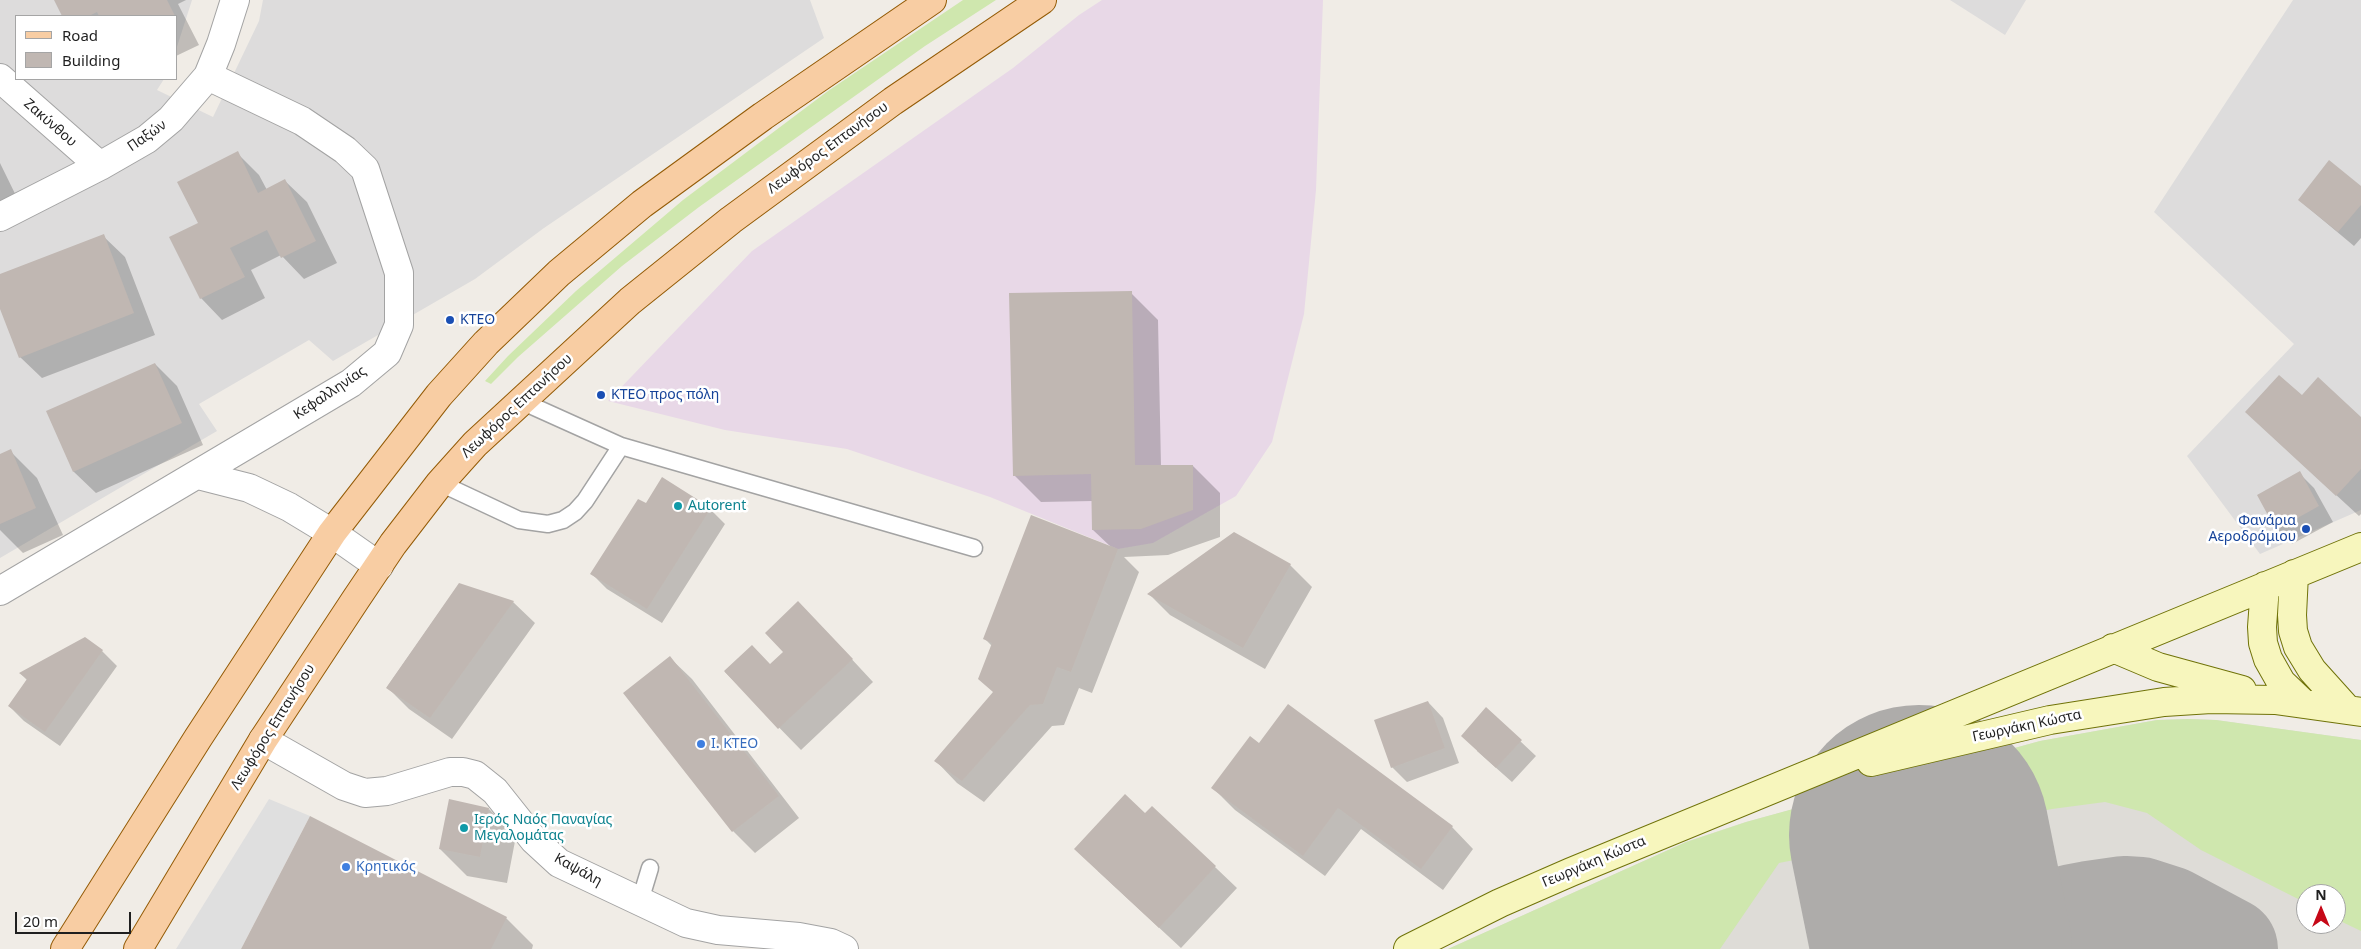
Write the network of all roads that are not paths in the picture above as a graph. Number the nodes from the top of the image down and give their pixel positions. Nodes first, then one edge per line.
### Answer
1 (235, 0) edge
2 (932, 0) edge
3 (1042, 0) edge
4 (208, 76) junction
5 (0, 78) edge
6 (100, 166) junction
7 (0, 217) edge
8 (521, 401) junction
9 (621, 446) junction
10 (198, 475) junction
11 (440, 483) junction
12 (332, 533) junction
13 (2361, 547) edge
14 (974, 548) dead end
15 (379, 566) junction
16 (2294, 574) junction
17 (2265, 586) junction
18 (0, 591) edge
19 (2113, 648) junction
20 (2275, 700) junction
21 (2304, 704) junction
22 (2355, 711) edge
23 (263, 740) junction
24 (1784, 783) junction
25 (650, 868) dead end
26 (640, 901) junction
27 (65, 949) edge
28 (138, 949) edge
29 (844, 949) edge
30 (1408, 949) edge

1 - 4 street, Παξών
2 - 12 main road
3 - 8 main road, Λεωφόρος Επτανήσου
4 - 6 street, Παξών
4 - 10 street, Κεφαλληνίας
5 - 6 street, Ζακύνθου
6 - 7 street, Παξών
8 - 9 lane
8 - 11 main road, Λεωφόρος Επτανήσου
9 - 11 lane
9 - 14 lane
10 - 12 street
10 - 18 street, Κεφαλληνίας
11 - 15 main road, Λεωφόρος Επτανήσου
12 - 15 street
12 - 27 main road
13 - 16 main road, Γεωργάκη Κώστα
15 - 23 main road, Λεωφόρος Επτανήσου
16 - 17 main road, Γεωργάκη Κώστα
16 - 22 main road
17 - 19 main road, Γεωργάκη Κώστα
17 - 21 main road
19 - 20 main road, Γεωργάκη Κώστα
19 - 24 main road, Γεωργάκη Κώστα
20 - 21 main road, Γεωργάκη Κώστα
20 - 24 main road, Γεωργάκη Κώστα
21 - 22 main road, Γεωργάκη Κώστα
23 - 26 street, Καψάλη
23 - 28 main road, Λεωφόρος Επτανήσου
24 - 30 main road, Γεωργάκη Κώστα
25 - 26 lane
26 - 29 street, Καψάλη

